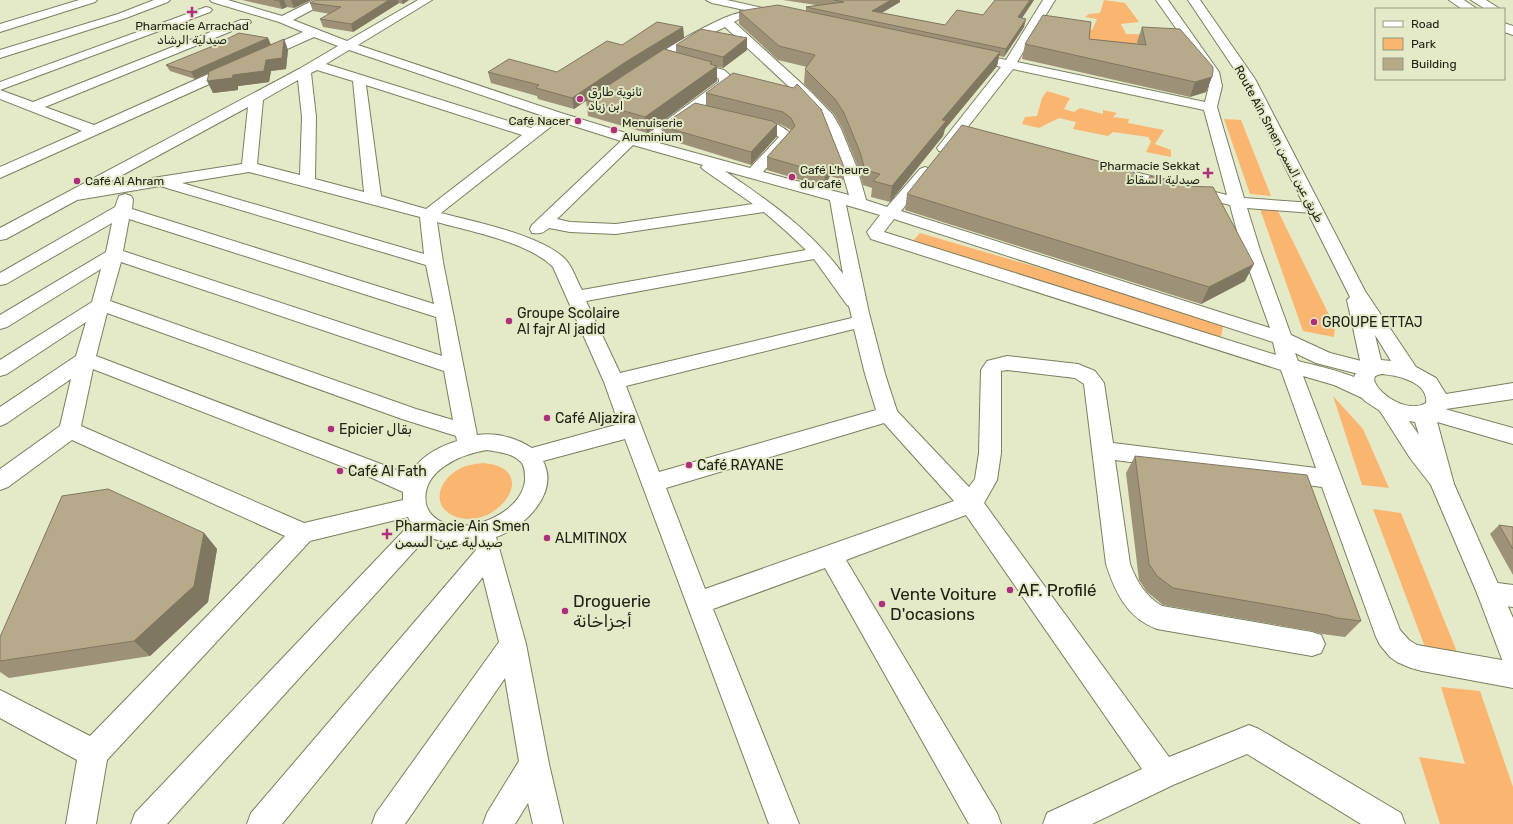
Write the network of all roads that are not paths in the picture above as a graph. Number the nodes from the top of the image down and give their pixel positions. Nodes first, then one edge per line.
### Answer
1 (67, 0) edge
2 (92, 0) edge
3 (216, 0) edge
4 (323, 0) edge
5 (426, 0) edge
6 (712, 0) edge
7 (1049, 0) edge
8 (1162, 0) edge
9 (1194, 0) edge
10 (1454, 0) edge
11 (1477, 0) edge
12 (174, 2) edge
13 (749, 5) edge
14 (1469, 8) edge
15 (1492, 8) edge
16 (230, 17) dead end
17 (790, 17) edge
18 (2, 18) edge
19 (283, 20) junction
20 (726, 21) junction
21 (245, 22) junction
22 (259, 27) dead end
23 (0, 28) edge
24 (80, 29) junction
25 (314, 32) junction
26 (277, 34) dead end
27 (293, 41) junction
28 (121, 42) junction
29 (30, 44) junction
30 (348, 46) junction
31 (103, 49) junction
32 (0, 54) edge
33 (663, 58) junction
34 (313, 59) junction
35 (987, 59) edge
36 (72, 60) junction
37 (145, 62) junction
38 (1010, 64) junction
39 (638, 74) edge
40 (359, 79) junction
41 (0, 86) edge
42 (0, 94) edge
43 (256, 98) junction
44 (33, 107) junction
45 (1210, 107) junction
46 (693, 108) junction
47 (582, 112) dead end
48 (708, 112) edge
49 (563, 118) junction
50 (739, 120) edge
51 (93, 130) junction
52 (957, 132) junction
53 (534, 134) junction
54 (972, 136) edge
55 (638, 142) junction
56 (696, 158) junction
57 (249, 167) junction
58 (1108, 170) edge
59 (0, 173) edge
60 (753, 174) junction
61 (163, 181) junction
62 (307, 182) junction
63 (127, 187) junction
64 (73, 196) junction
65 (837, 197) junction
66 (373, 199) junction
67 (1238, 202) junction
68 (860, 203) junction
69 (765, 207) junction
70 (1313, 208) junction
71 (124, 211) junction
72 (891, 214) junction
73 (428, 215) junction
74 (546, 222) junction
75 (0, 235) edge
76 (525, 242) junction
77 (819, 253) junction
78 (114, 254) junction
79 (434, 262) junction
80 (0, 280) edge
81 (1356, 292) junction
82 (576, 297) junction
83 (101, 304) junction
84 (445, 314) junction
85 (862, 317) junction
86 (0, 323) edge
87 (1281, 338) junction
88 (85, 359) junction
89 (1289, 366) junction
90 (452, 367) junction
91 (0, 369) edge
92 (1371, 369) junction
93 (1408, 372) junction
94 (614, 382) junction
95 (1505, 392) edge
96 (1380, 401) junction
97 (1429, 404) junction
98 (888, 414) junction
99 (0, 418) edge
100 (631, 429) junction
101 (70, 430) junction
102 (1513, 436) edge
103 (467, 438) junction
104 (1102, 450) junction
105 (529, 457) junction
106 (1330, 479) junction
107 (0, 481) edge
108 (652, 483) junction
109 (1442, 484) junction
110 (971, 504) junction
111 (419, 506) junction
112 (303, 533) junction
113 (486, 542) junction
114 (831, 556) junction
115 (1501, 594) edge
116 (698, 603) junction
117 (513, 644) junction
118 (1312, 644) dead end
119 (1513, 653) edge
120 (1513, 675) edge
121 (0, 703) edge
122 (93, 753) junction
123 (534, 764) junction
124 (1163, 774) junction
125 (81, 824) edge
126 (146, 824) edge
127 (262, 824) edge
128 (387, 824) edge
129 (498, 824) edge
130 (548, 824) edge
131 (784, 824) edge
132 (986, 824) edge
133 (1058, 824) edge
134 (1390, 824) edge

1 - 18 street
2 - 23 street
3 - 19 street
4 - 19 street
5 - 30 street
6 - 13 street
7 - 38 street
8 - 45 street
9 - 70 main road, Route Aïn Smen طريق عين السمن
10 - 14 main road
11 - 15 main road
12 - 24 street
12 - 28 street
13 - 17 street
13 - 20 street
16 - 21 street
19 - 25 street
20 - 33 street
20 - 68 street
21 - 22 street
21 - 37 street
24 - 28 street
24 - 29 street
25 - 27 street
25 - 30 street
26 - 27 street
27 - 34 street
27 - 51 street
28 - 31 street
29 - 32 street
29 - 36 street
30 - 34 street
30 - 49 street
31 - 36 street
31 - 37 street
33 - 39 street
33 - 46 street
34 - 40 street
34 - 43 street
34 - 62 street
35 - 38 street
36 - 41 street
37 - 44 street
38 - 45 street
38 - 52 street
40 - 53 street
40 - 66 street
42 - 44 street
43 - 57 street
43 - 64 street
44 - 51 street
45 - 67 street
46 - 48 street
46 - 55 street
47 - 49 street
49 - 53 street
49 - 55 street
50 - 60 street
51 - 59 street
52 - 54 street
52 - 72 street
53 - 73 street
55 - 56 street
55 - 74 street
56 - 60 street
56 - 69 street
57 - 61 street
57 - 62 street
58 - 67 street
60 - 65 street
61 - 63 street
61 - 79 street
62 - 66 street
63 - 64 street
63 - 71 street
64 - 75 street
65 - 68 street
65 - 85 street
66 - 73 street
67 - 70 street
67 - 87 street
68 - 72 street
69 - 74 street
69 - 77 street
70 - 81 main road, Route Aïn Smen طريق عين السمن
71 - 78 street
71 - 80 street
71 - 84 street
72 - 87 street
72 - 89 street
73 - 76 street
73 - 79 street
74 - 76 street
76 - 82 street
77 - 82 street
77 - 85 street
78 - 83 street
78 - 86 street
78 - 90 street
79 - 84 street
81 - 92 main road, Route Aïn Smen طريق عين السمن
81 - 93 main road, Route Aïn Smen طريق عين السمن
82 - 94 street
83 - 88 street
83 - 91 street
83 - 103 street
84 - 90 street
85 - 94 street
85 - 98 street
87 - 89 street
87 - 92 street
88 - 99 street
88 - 101 street
88 - 111 street
89 - 96 street
89 - 106 street
90 - 103 street
92 - 93 main road
92 - 96 main road
93 - 97 main road
94 - 100 street
95 - 97 main road
96 - 97 main road
96 - 109 main road
97 - 102 street
97 - 109 main road
98 - 108 street
98 - 110 street
100 - 105 street
100 - 108 street
101 - 107 street
101 - 112 street
103 - 105 street
103 - 111 street
104 - 106 street
104 - 110 street
104 - 118 street
105 - 113 street
106 - 120 street
108 - 116 street
109 - 115 main road
110 - 114 street
110 - 124 street
111 - 112 street
111 - 113 street
111 - 126 street
112 - 122 street
113 - 117 street
113 - 127 street
114 - 116 street
114 - 132 street
115 - 119 main road
116 - 131 street
117 - 123 street
117 - 128 street
121 - 122 street
122 - 125 street
123 - 129 street
123 - 130 street
124 - 133 street
124 - 134 street

